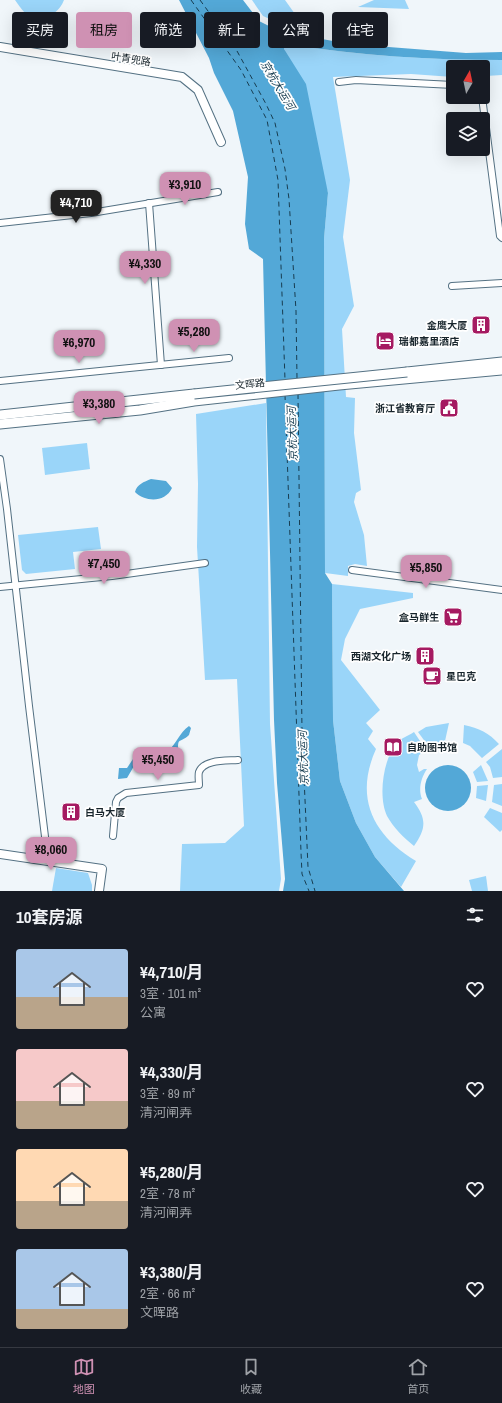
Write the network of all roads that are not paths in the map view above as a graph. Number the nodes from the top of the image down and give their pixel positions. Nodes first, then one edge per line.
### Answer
1 (0, 48) edge
2 (339, 82) dead end
3 (446, 85) edge
4 (483, 104) edge
5 (221, 142) dead end
6 (218, 192) dead end
7 (149, 203) junction
8 (0, 223) edge
9 (502, 238) edge
10 (502, 283) edge
11 (452, 286) dead end
12 (229, 358) dead end
13 (502, 362) edge
14 (161, 365) junction
15 (502, 370) edge
16 (408, 376) junction
17 (0, 381) edge
18 (194, 397) junction
19 (0, 415) edge
20 (0, 424) edge
21 (0, 459) edge
22 (205, 563) dead end
23 (352, 570) dead end
24 (16, 585) junction
25 (0, 587) edge
26 (502, 590) edge
27 (238, 760) dead end
28 (113, 836) dead end
29 (0, 854) edge
30 (48, 861) junction
31 (99, 891) edge

1 - 5 street, 叶青兜路
2 - 3 street
4 - 9 street
6 - 7 street
7 - 8 street
7 - 14 street
10 - 11 street
12 - 14 street
13 - 16 main road, 文晖路
14 - 17 street
15 - 16 main road, 文晖路
16 - 18 main road, 文晖路, bridge
18 - 19 main road, 文晖路
18 - 20 main road, 文晖路
21 - 24 street
22 - 24 street
23 - 26 street
24 - 25 street
24 - 30 street
27 - 28 street
29 - 30 street
30 - 31 street

